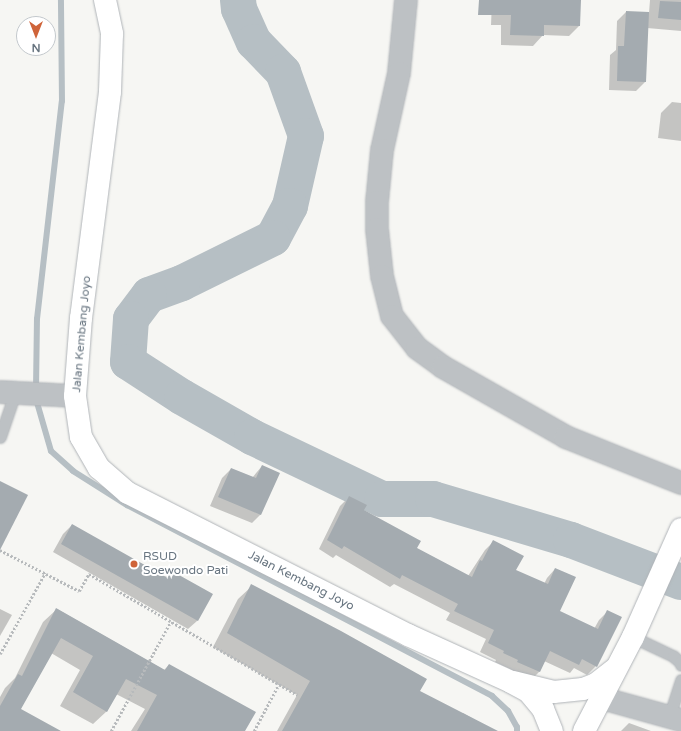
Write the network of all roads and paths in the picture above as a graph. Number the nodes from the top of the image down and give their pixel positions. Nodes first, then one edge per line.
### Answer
1 (105, 0) edge
2 (406, 0) edge
3 (8, 392) edge
4 (75, 396) junction
5 (0, 437) edge
6 (681, 482) edge
7 (681, 529) edge
8 (0, 550) edge
9 (45, 573) junction
10 (171, 621) junction
11 (637, 630) junction
12 (0, 654) edge
13 (681, 665) edge
14 (618, 667) junction
15 (681, 680) edge
16 (279, 684) junction
17 (519, 686) junction
18 (298, 695) dead end
19 (601, 698) junction
20 (675, 718) edge
21 (111, 731) edge
22 (254, 731) edge
23 (552, 731) edge
24 (584, 731) edge

1 - 4 main road, Jalan Kembang Joyo
2 - 6 street
3 - 4 street
3 - 5 lane
4 - 17 main road, Jalan Kembang Joyo
7 - 11 main road
8 - 9 path
9 - 10 path
9 - 12 path
10 - 16 path
10 - 21 path
11 - 13 lane
11 - 14 main road
14 - 17 main road
14 - 19 main road
15 - 20 lane
16 - 18 path
16 - 22 path
17 - 23 main road
19 - 20 street
19 - 24 main road

